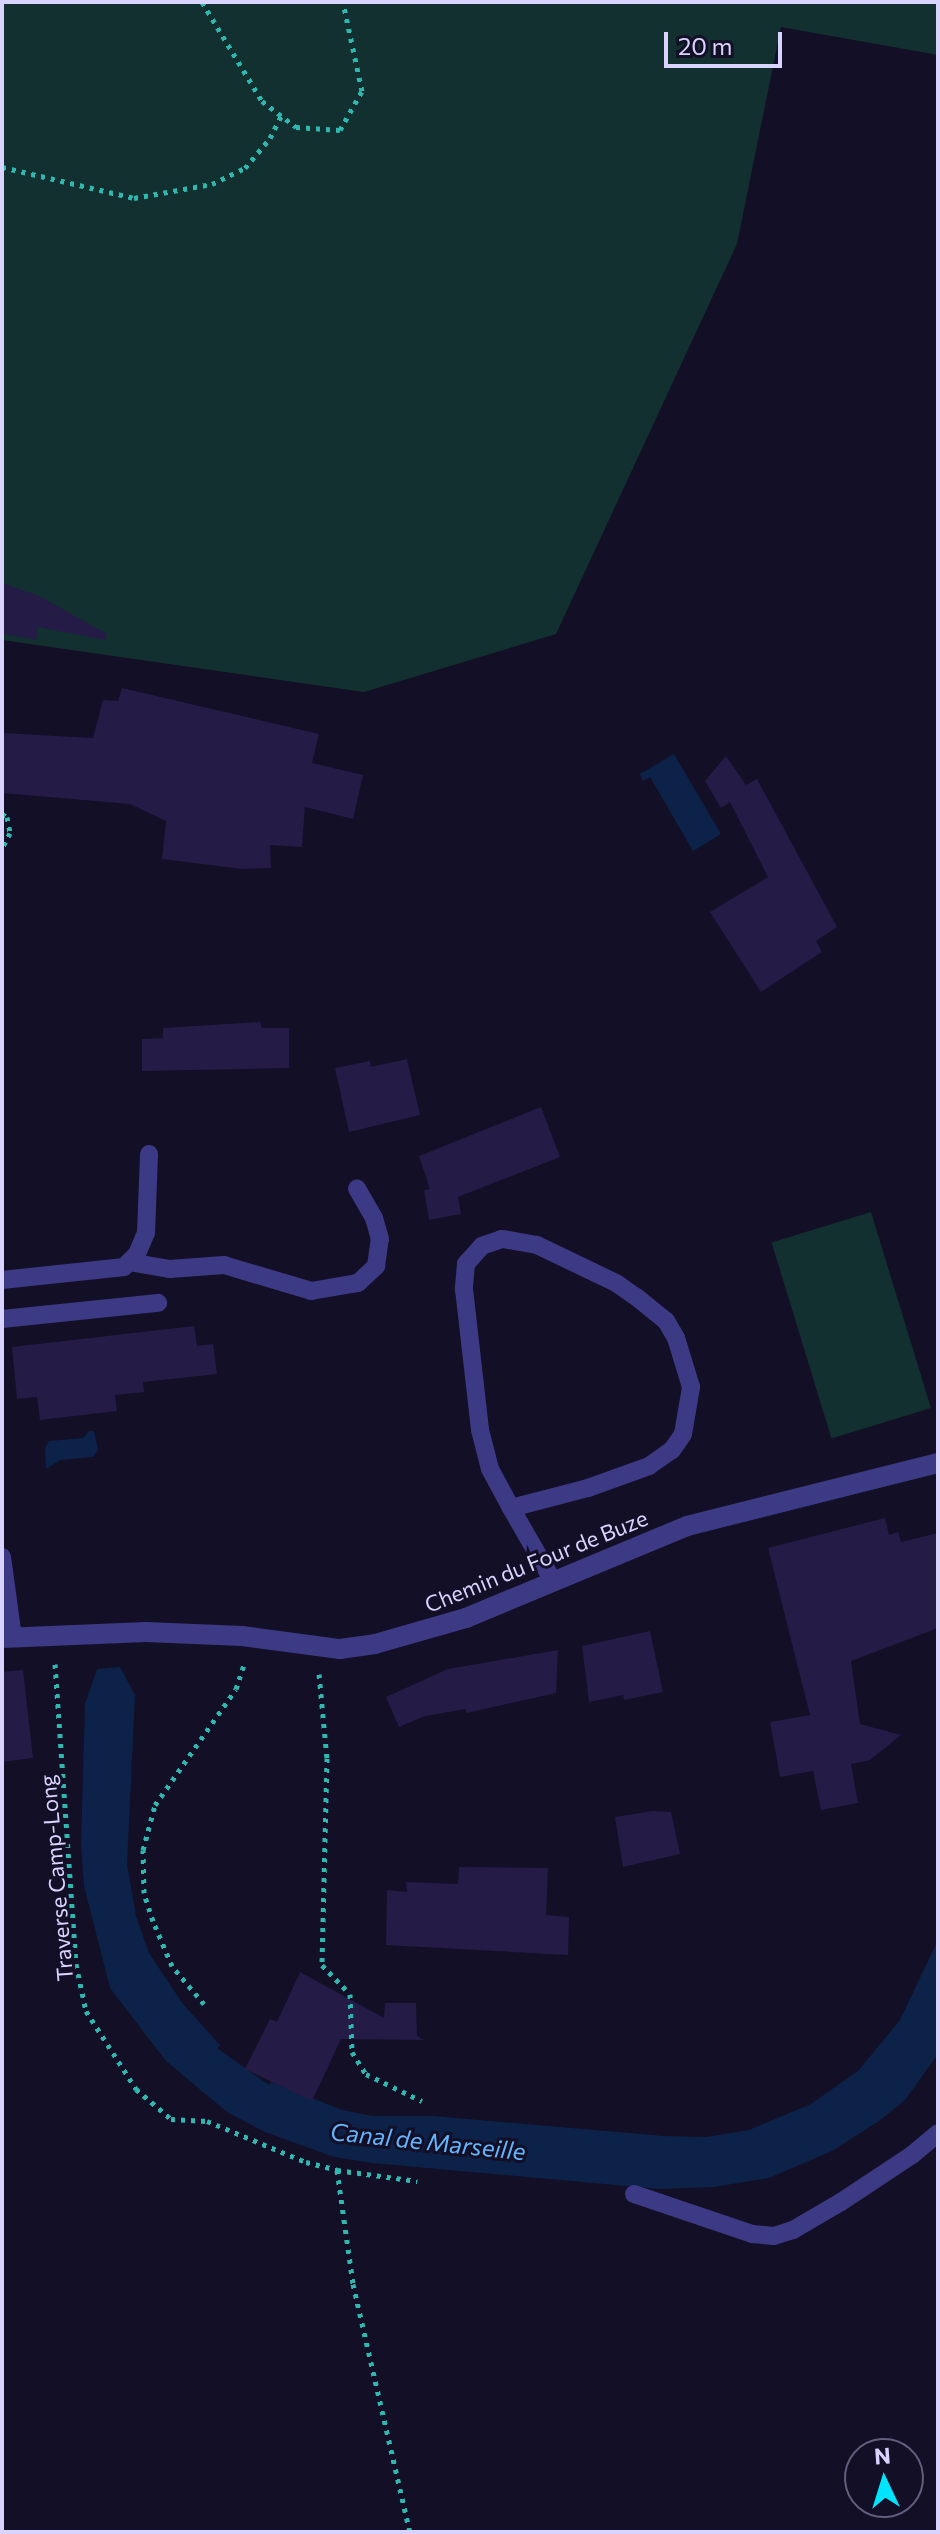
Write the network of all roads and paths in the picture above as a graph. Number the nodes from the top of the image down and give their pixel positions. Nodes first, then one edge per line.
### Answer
1 (202, 2) edge
2 (343, 2) edge
3 (281, 116) junction
4 (2, 167) edge
5 (2, 814) edge
6 (2, 848) edge
7 (149, 1154) dead end
8 (357, 1188) dead end
9 (129, 1262) junction
10 (2, 1280) edge
11 (158, 1303) dead end
12 (2, 1319) edge
13 (938, 1463) edge
14 (511, 1508) junction
15 (2, 1557) edge
16 (553, 1581) junction
17 (52, 1635) junction
18 (7, 1637) edge
19 (254, 1638) junction
20 (316, 1647) junction
21 (204, 2004) dead end
22 (422, 2101) dead end
23 (938, 2133) edge
24 (337, 2170) junction
25 (417, 2181) dead end
26 (634, 2194) dead end
27 (410, 2532) edge

1 - 3 path
2 - 3 path
3 - 4 path
5 - 6 path
7 - 9 lane
8 - 9 lane
9 - 10 lane
11 - 12 lane
13 - 16 street, Chemin du Four de Buze
14 - 14 lane
14 - 16 lane
15 - 18 lane
16 - 20 street, Chemin du Four de Buze
17 - 18 street, Chemin du Four de Buze
17 - 19 street, Chemin du Four de Buze
17 - 24 path, Traverse Camp-Long
19 - 20 street, Chemin du Four de Buze
19 - 21 path
20 - 22 path
23 - 26 lane
24 - 25 path, Traverse Camp-Long
24 - 27 path

